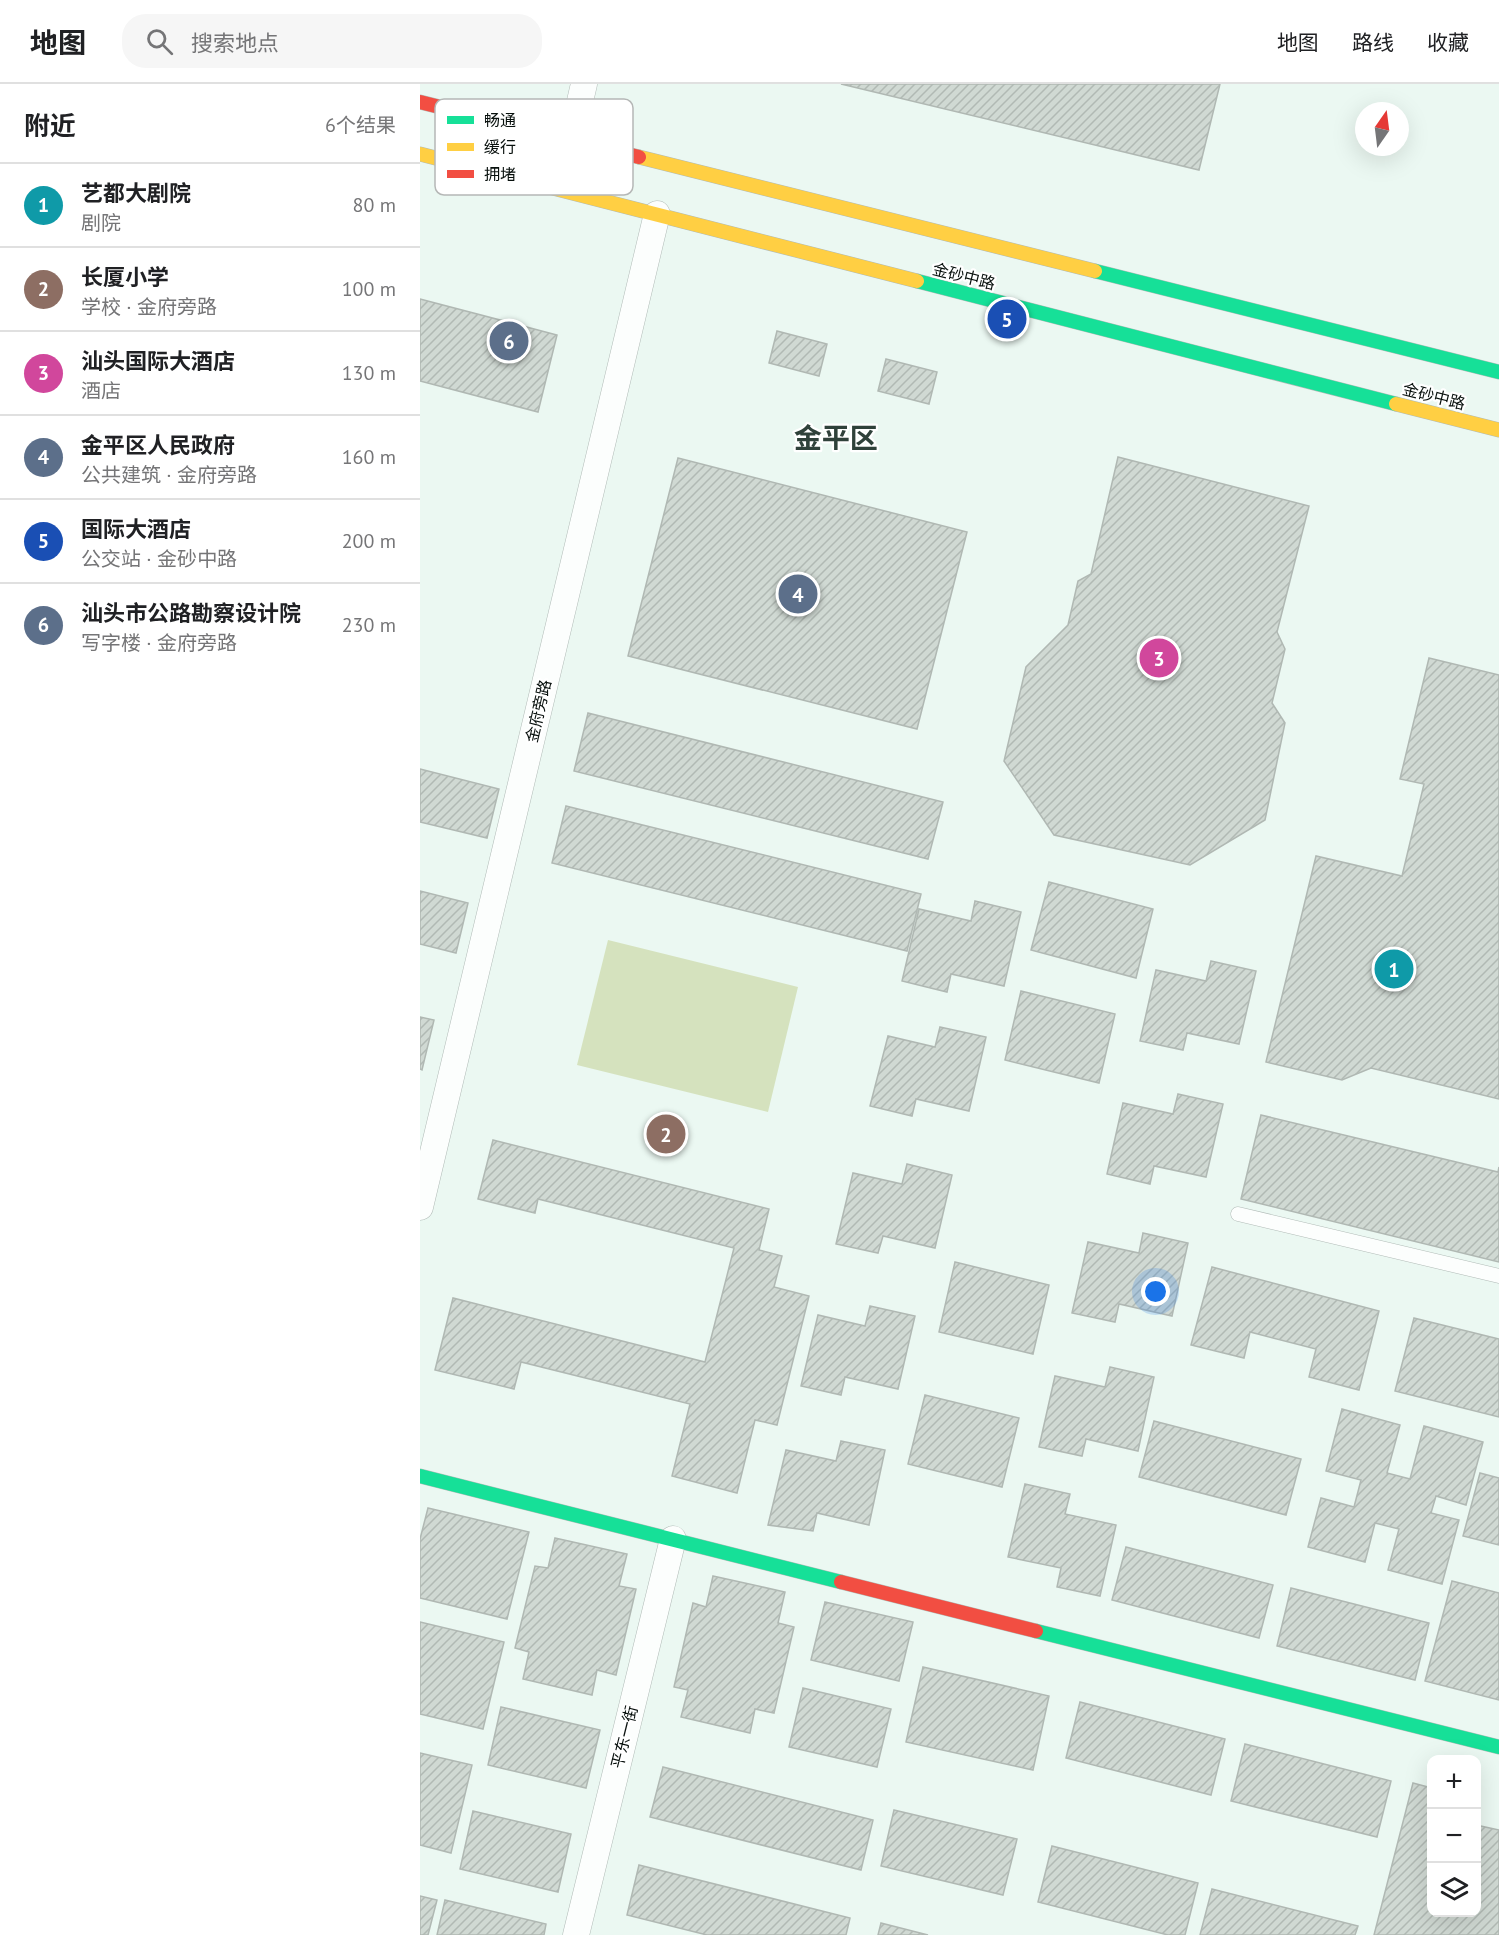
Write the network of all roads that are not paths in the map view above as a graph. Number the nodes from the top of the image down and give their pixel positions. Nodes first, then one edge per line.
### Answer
1 (584, 84) edge
2 (581, 99) edge
3 (420, 102) edge
4 (435, 106) edge
5 (420, 154) edge
6 (633, 156) edge
7 (435, 158) edge
8 (582, 195) edge
9 (657, 214) junction
10 (1499, 372) edge
11 (1499, 430) edge
12 (420, 1207) edge
13 (1238, 1214) dead end
14 (1499, 1276) edge
15 (420, 1476) edge
16 (673, 1539) junction
17 (1499, 1747) edge
18 (576, 1935) edge

1 - 2 street
3 - 4 main road
5 - 7 main road, 金砂中路
6 - 10 main road
8 - 9 main road, 金砂中路
9 - 11 main road, 金砂中路
9 - 12 street, 金府旁路
13 - 14 lane
15 - 16 main road
16 - 17 main road
16 - 18 street, 平东一街

